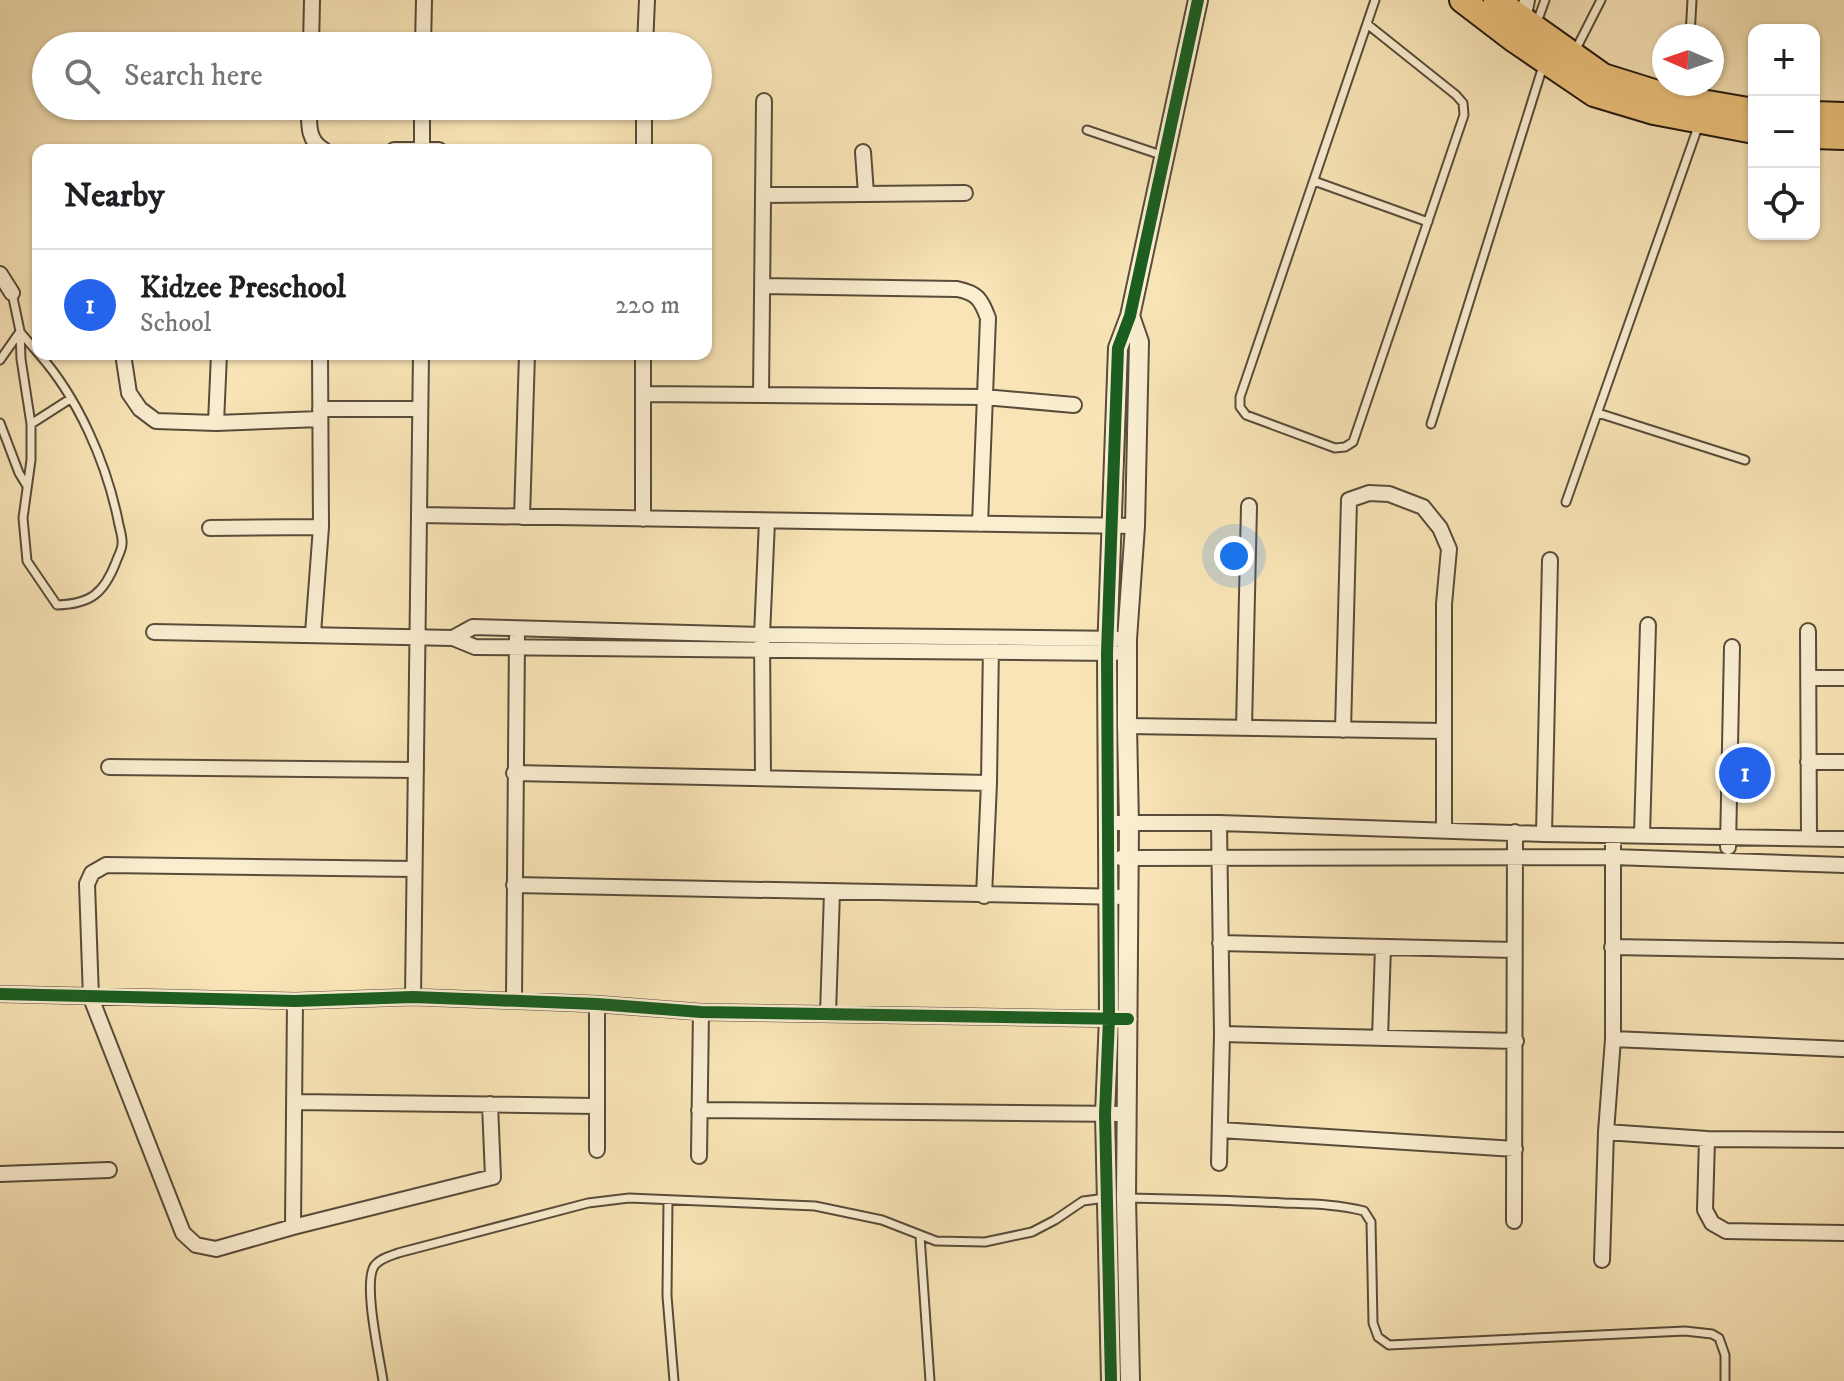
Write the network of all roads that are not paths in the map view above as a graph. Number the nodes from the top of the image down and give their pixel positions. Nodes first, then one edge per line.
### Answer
1 (312, 0) edge
2 (424, 0) edge
3 (647, 0) edge
4 (1198, 0) edge
5 (1375, 0) edge
6 (1462, 0) edge
7 (1496, 0) edge
8 (1545, 0) edge
9 (1601, 0) edge
10 (1692, 0) edge
11 (1528, 16) edge
12 (1367, 24) junction
13 (1691, 24) edge
14 (311, 32) edge
15 (423, 32) edge
16 (646, 32) edge
17 (1573, 55) junction
18 (1544, 60) junction
19 (1652, 85) edge
20 (1701, 96) edge
21 (764, 101) dead end
22 (1748, 109) edge
23 (1820, 114) edge
24 (1844, 115) edge
25 (308, 120) edge
26 (422, 120) edge
27 (644, 120) edge
28 (1699, 122) junction
29 (1087, 130) dead end
30 (1748, 130) edge
31 (1820, 136) edge
32 (1844, 137) edge
33 (315, 144) edge
34 (422, 144) edge
35 (644, 144) edge
36 (863, 152) dead end
37 (1164, 156) junction
38 (1314, 181) junction
39 (965, 193) dead end
40 (866, 194) junction
41 (763, 195) junction
42 (1428, 222) junction
43 (0, 274) edge
44 (762, 286) junction
45 (12, 293) joint
46 (1130, 316) junction
47 (20, 331) junction
48 (32, 346) edge
49 (0, 360) edge
50 (43, 360) edge
51 (124, 360) edge
52 (219, 360) edge
53 (320, 360) edge
54 (421, 360) edge
55 (527, 360) edge
56 (643, 360) edge
57 (643, 394) junction
58 (761, 395) junction
59 (984, 397) junction
60 (70, 399) junction
61 (1074, 405) dead end
62 (420, 409) junction
63 (1598, 413) junction
64 (320, 414) junction
65 (0, 423) edge
66 (216, 423) junction
67 (31, 424) junction
68 (1431, 424) dead end
69 (1745, 460) dead end
70 (27, 486) junction
71 (1566, 502) dead end
72 (1249, 506) dead end
73 (419, 515) junction
74 (522, 517) junction
75 (643, 519) junction
76 (767, 521) junction
77 (980, 524) junction
78 (1111, 525) junction
79 (1135, 526) junction
80 (321, 527) junction
81 (210, 528) dead end
82 (1550, 560) dead end
83 (1648, 625) dead end
84 (517, 629) junction
85 (1808, 631) dead end
86 (154, 632) dead end
87 (313, 633) junction
88 (417, 637) junction
89 (453, 638) junction
90 (762, 642) junction
91 (992, 645) junction
92 (517, 646) junction
93 (1107, 646) junction
94 (1127, 646) junction
95 (1732, 647) dead end
96 (1808, 678) junction
97 (1844, 678) edge
98 (1127, 726) junction
99 (1244, 728) junction
100 (1343, 730) junction
101 (1444, 731) junction
102 (1808, 762) junction
103 (1844, 762) edge
104 (109, 767) dead end
105 (416, 770) junction
106 (514, 773) junction
107 (763, 778) junction
108 (989, 783) junction
109 (1119, 823) junction
110 (1219, 823) junction
111 (1444, 829) junction
112 (1515, 832) junction
113 (1544, 834) junction
114 (1613, 835) junction
115 (1642, 835) junction
116 (1728, 837) junction
117 (1809, 838) junction
118 (1844, 839) edge
119 (1516, 856) junction
120 (1108, 857) junction
121 (1218, 857) junction
122 (1613, 857) junction
123 (1128, 858) junction
124 (1728, 861) junction
125 (1844, 865) edge
126 (414, 869) junction
127 (514, 885) junction
128 (832, 892) junction
129 (984, 896) junction
130 (1127, 897) junction
131 (1108, 898) junction
132 (1220, 943) junction
133 (1383, 947) junction
134 (1612, 947) junction
135 (1514, 950) junction
136 (1844, 951) edge
137 (0, 994) edge
138 (413, 997) junction
139 (91, 998) junction
140 (514, 1000) junction
141 (295, 1001) junction
142 (597, 1004) junction
143 (701, 1012) junction
144 (828, 1014) junction
145 (1118, 1018) junction
146 (1222, 1034) junction
147 (1380, 1038) junction
148 (1613, 1039) junction
149 (1516, 1041) junction
150 (1844, 1049) edge
151 (295, 1102) junction
152 (490, 1104) junction
153 (597, 1106) junction
154 (699, 1110) junction
155 (1105, 1114) junction
156 (1125, 1114) junction
157 (1220, 1130) junction
158 (1606, 1132) junction
159 (1707, 1139) junction
160 (1844, 1140) edge
161 (1515, 1149) junction
162 (597, 1150) dead end
163 (699, 1156) dead end
164 (1219, 1163) dead end
165 (109, 1170) dead end
166 (0, 1174) edge
167 (1106, 1198) junction
168 (1126, 1198) junction
169 (668, 1200) junction
170 (1514, 1221) dead end
171 (293, 1227) junction
172 (1844, 1233) edge
173 (920, 1236) junction
174 (1602, 1260) dead end
175 (383, 1381) edge
176 (674, 1381) edge
177 (930, 1381) edge
178 (1111, 1381) edge
179 (1130, 1381) edge
180 (1725, 1381) edge

1 - 14 street
2 - 15 street
3 - 16 street
4 - 37 street
5 - 12 lane
6 - 18 main road
7 - 11 main road
8 - 11 lane
9 - 17 lane
10 - 13 lane
11 - 17 main road
12 - 38 lane
12 - 42 lane
17 - 19 main road
18 - 28 main road
18 - 68 lane
20 - 22 main road
21 - 41 street
23 - 24 main road
25 - 33 street
26 - 34 street
27 - 35 street
28 - 30 main road
28 - 63 lane
29 - 37 lane
31 - 32 main road
36 - 40 street
37 - 46 street
38 - 42 lane
38 - 42 lane
39 - 40 street
40 - 41 street
41 - 44 street
43 - 45 street
44 - 58 street
44 - 59 street
45 - 47 lane
46 - 78 street
46 - 79 street
47 - 48 lane
47 - 49 lane
47 - 67 lane
50 - 60 lane
51 - 66 street
52 - 66 street
53 - 64 street
54 - 62 street
55 - 74 street
56 - 57 street
57 - 58 street
57 - 75 street
58 - 59 street
59 - 61 street
59 - 77 street
60 - 67 lane
60 - 70 lane
62 - 64 street
62 - 73 street
63 - 69 lane
63 - 71 lane
64 - 66 street
64 - 80 street
65 - 70 lane
67 - 70 lane
72 - 99 street
73 - 74 street
73 - 88 street
74 - 75 street
75 - 76 street
76 - 77 street
76 - 90 street
77 - 78 street
78 - 79 street
78 - 93 street
79 - 94 street
80 - 81 street
80 - 87 street
82 - 113 street
83 - 115 street
84 - 89 street
84 - 90 street
84 - 92 street
85 - 96 street
86 - 87 street
87 - 88 street
88 - 89 street
88 - 105 street
89 - 92 street
90 - 91 street
90 - 92 street
90 - 107 street
91 - 93 street
91 - 108 street
92 - 106 street
93 - 94 street
93 - 109 street
94 - 98 street
95 - 116 street
96 - 97 street
96 - 102 street
98 - 99 street
98 - 109 street
99 - 100 street
100 - 101 street
100 - 101 street
101 - 111 street
102 - 103 street
102 - 117 street
104 - 105 street
105 - 126 street
106 - 107 street
106 - 127 street
107 - 108 street
108 - 129 street
109 - 110 street
109 - 120 street
109 - 123 street
110 - 111 street
110 - 121 street
111 - 112 street
112 - 113 street
112 - 119 street
113 - 114 street
114 - 115 street
114 - 122 street
115 - 116 street
116 - 117 street
116 - 124 street
117 - 118 street
119 - 121 street
119 - 122 street
119 - 135 street
120 - 123 street
120 - 131 street
121 - 123 street
121 - 132 street
122 - 124 street
122 - 134 street
123 - 130 street
124 - 125 street
126 - 138 street
126 - 139 street
127 - 128 street
127 - 140 street
128 - 129 street
128 - 144 street
129 - 131 street
130 - 131 street
130 - 145 street
131 - 145 street
132 - 133 street
132 - 146 street
133 - 135 street
133 - 147 street
134 - 136 street
134 - 148 street
135 - 149 street
137 - 139 street
138 - 140 street
138 - 141 street
139 - 141 street
139 - 171 street
140 - 142 street
141 - 151 street
142 - 143 street
142 - 153 street
143 - 144 street
143 - 154 street
144 - 145 street
145 - 155 street
145 - 156 street
146 - 147 street
146 - 157 street
147 - 149 street
148 - 150 street
148 - 158 street
149 - 161 street
151 - 152 street
151 - 171 street
152 - 153 street
152 - 171 street
153 - 162 street
154 - 155 street
154 - 163 street
155 - 156 street
155 - 167 street
156 - 168 street
157 - 161 street
157 - 164 street
158 - 159 street
158 - 174 street
159 - 160 street
159 - 172 street
161 - 170 street
165 - 166 street
167 - 168 lane
167 - 173 lane
167 - 178 street
168 - 179 street
168 - 180 lane
169 - 173 lane
169 - 175 lane
169 - 176 lane
173 - 177 lane

